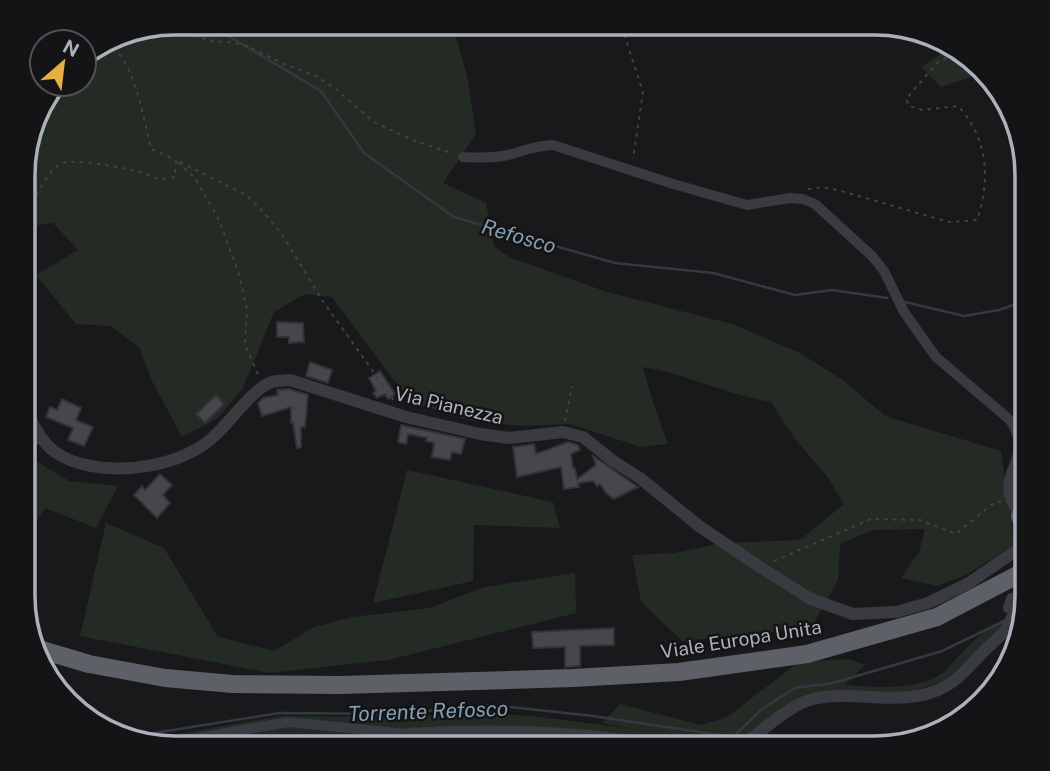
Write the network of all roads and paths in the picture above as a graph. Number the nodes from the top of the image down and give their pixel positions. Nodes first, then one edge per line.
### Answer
1 (193, 35) edge
2 (625, 35) edge
3 (116, 48) edge
4 (949, 56) edge
5 (463, 156) joint
6 (176, 160) junction
7 (632, 170) junction
8 (790, 198) junction
9 (35, 199) edge
10 (572, 386) dead end
11 (264, 387) junction
12 (405, 417) junction
13 (1015, 427) edge
14 (35, 428) edge
15 (563, 432) junction
16 (35, 439) edge
17 (41, 439) junction
18 (1015, 463) edge
19 (1009, 498) junction
20 (1015, 504) edge
21 (1015, 551) edge
22 (760, 567) junction
23 (1015, 576) edge
24 (1015, 599) edge
25 (1013, 617) edge
26 (1013, 619) edge
27 (46, 651) edge
28 (407, 734) joint
29 (209, 736) edge
30 (564, 736) edge
31 (754, 736) edge

1 - 5 path
2 - 7 path
3 - 6 path
4 - 8 path
5 - 7 street
6 - 9 path
6 - 11 path
6 - 12 path
7 - 8 street
8 - 13 street
10 - 15 path
11 - 12 street, Via Pianezza
11 - 17 street
12 - 15 street, Via Pianezza
14 - 17 street
15 - 22 street, Via Pianezza
16 - 17 street
18 - 19 street
19 - 20 street
19 - 22 path
21 - 22 street, Via Pianezza
23 - 27 highway, Viale Europa Unita
24 - 25 street
26 - 31 street
28 - 29 street
28 - 30 street

